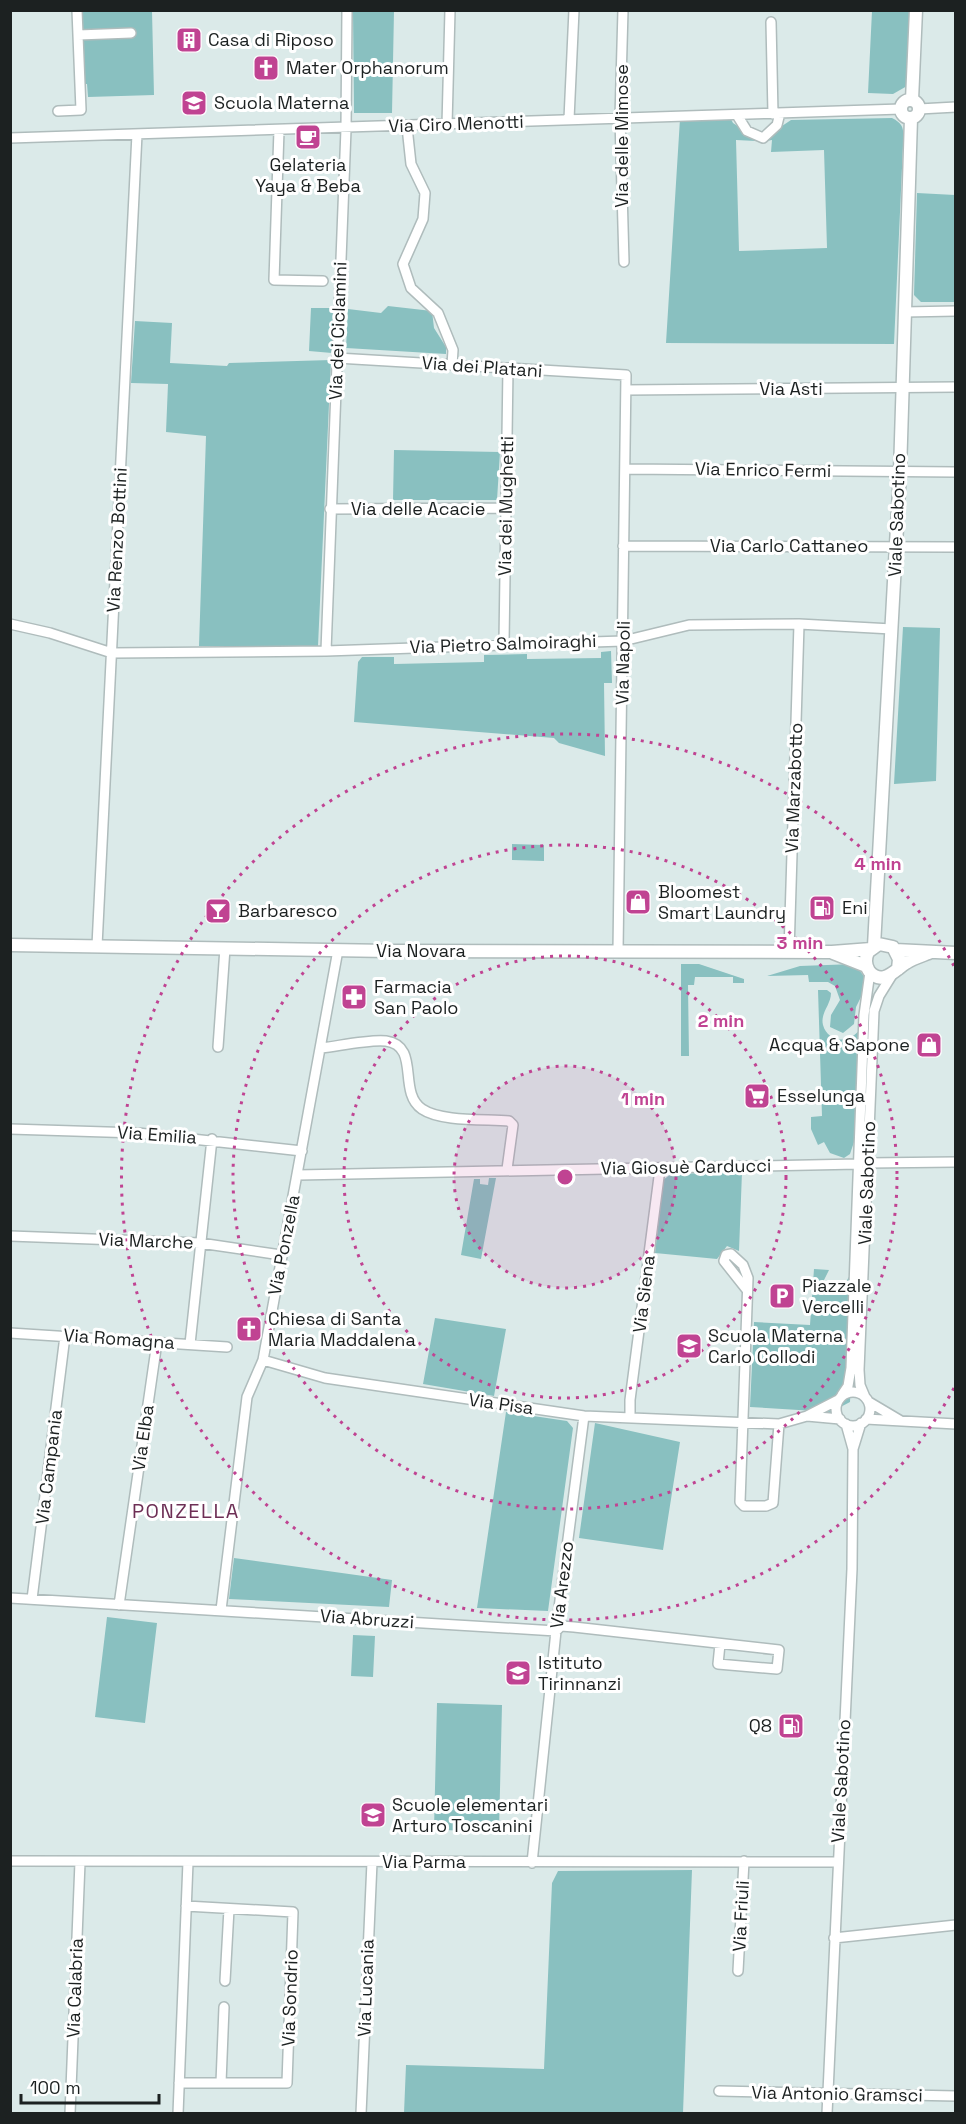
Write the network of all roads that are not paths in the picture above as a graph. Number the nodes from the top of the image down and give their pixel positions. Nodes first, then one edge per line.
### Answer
1 (77, 10) edge
2 (347, 10) edge
3 (450, 10) edge
4 (574, 10) edge
5 (623, 10) edge
6 (916, 10) edge
7 (771, 22) dead end
8 (131, 33) dead end
9 (78, 35) junction
10 (956, 107) edge
11 (911, 109) junction
12 (58, 111) dead end
13 (777, 114) junction
14 (737, 115) junction
15 (620, 118) junction
16 (568, 120) junction
17 (447, 125) junction
18 (407, 127) junction
19 (346, 129) junction
20 (279, 130) junction
21 (137, 134) junction
22 (10, 138) edge
23 (624, 262) dead end
24 (323, 281) dead end
25 (956, 311) edge
26 (904, 312) junction
27 (338, 358) junction
28 (452, 365) junction
29 (508, 368) junction
30 (626, 375) joint
31 (956, 387) edge
32 (902, 388) junction
33 (627, 390) junction
34 (626, 469) junction
35 (900, 472) junction
36 (956, 472) edge
37 (506, 508) junction
38 (330, 509) junction
39 (623, 546) junction
40 (896, 546) junction
41 (956, 547) edge
42 (10, 624) edge
43 (799, 624) junction
44 (892, 629) junction
45 (623, 640) junction
46 (504, 643) junction
47 (326, 651) junction
48 (112, 653) junction
49 (877, 912) junction
50 (10, 945) edge
51 (97, 946) junction
52 (872, 947) junction
53 (892, 947) junction
54 (225, 948) junction
55 (338, 950) junction
56 (618, 951) junction
57 (789, 952) junction
58 (832, 952) junction
59 (929, 953) junction
60 (956, 953) edge
61 (868, 969) junction
62 (896, 971) junction
63 (218, 1047) dead end
64 (322, 1048) junction
65 (10, 1129) edge
66 (212, 1139) junction
67 (302, 1151) junction
68 (956, 1162) edge
69 (863, 1164) junction
70 (507, 1169) junction
71 (660, 1169) junction
72 (298, 1175) junction
73 (10, 1236) edge
74 (200, 1243) junction
75 (281, 1255) junction
76 (747, 1290) dead end
77 (10, 1334) edge
78 (65, 1336) junction
79 (157, 1342) junction
80 (190, 1344) junction
81 (227, 1347) dead end
82 (263, 1360) junction
83 (840, 1398) junction
84 (867, 1399) junction
85 (584, 1416) junction
86 (807, 1416) junction
87 (630, 1418) junction
88 (864, 1421) junction
89 (743, 1422) junction
90 (843, 1422) junction
91 (903, 1423) junction
92 (779, 1424) junction
93 (956, 1424) edge
94 (854, 1449) junction
95 (10, 1598) edge
96 (32, 1599) junction
97 (119, 1605) junction
98 (221, 1610) junction
99 (556, 1631) junction
100 (720, 1644) junction
101 (744, 1861) junction
102 (10, 1862) edge
103 (80, 1862) junction
104 (188, 1862) junction
105 (372, 1862) junction
106 (837, 1862) junction
107 (532, 1863) junction
108 (186, 1906) junction
109 (229, 1909) junction
110 (956, 1925) edge
111 (834, 1938) junction
112 (738, 1971) dead end
113 (225, 1981) dead end
114 (224, 2007) dead end
115 (179, 2083) junction
116 (221, 2083) junction
117 (719, 2091) dead end
118 (828, 2093) junction
119 (956, 2096) edge
120 (70, 2114) edge
121 (178, 2114) edge
122 (361, 2114) edge
123 (827, 2114) edge

1 - 9 street
2 - 19 street, Via dei Ciclamini
3 - 17 street
4 - 16 street
5 - 15 street, Via delle Mimose
6 - 11 street, Viale Sabotino
7 - 13 street
8 - 9 street
9 - 12 street
10 - 11 street, Via Ciro Menotti
11 - 13 street, Via Ciro Menotti
11 - 26 street, Viale Sabotino
13 - 14 street, Via Ciro Menotti
13 - 14 street
14 - 15 street, Via Ciro Menotti
15 - 16 street, Via Ciro Menotti
15 - 23 street, Via delle Mimose
16 - 17 street, Via Ciro Menotti
17 - 18 street, Via Ciro Menotti
18 - 19 street, Via Ciro Menotti
18 - 28 street
19 - 20 street, Via Ciro Menotti
19 - 27 street, Via dei Ciclamini
20 - 21 street, Via Ciro Menotti
20 - 24 street, Via dei Ciclamini
21 - 22 street, Via Ciro Menotti
21 - 48 street, Via Renzo Bottini
25 - 26 street
26 - 32 street, Viale Sabotino
27 - 28 street, Via dei Platani
27 - 38 street, Via dei Ciclamini
28 - 29 street, Via dei Platani
29 - 30 street, Via dei Platani
29 - 37 street, Via dei Mughetti
30 - 33 street, Via Napoli
31 - 32 street, Via Asti
32 - 33 street, Via Asti
32 - 35 street, Viale Sabotino
33 - 34 street, Via Napoli
34 - 35 street, Via Enrico Fermi
34 - 39 street, Via Napoli
35 - 36 street, Via Enrico Fermi
35 - 40 street, Viale Sabotino
37 - 38 street, Via delle Acacie
37 - 46 street, Via dei Mughetti
38 - 47 street, Via dei Ciclamini
39 - 40 street, Via Carlo Cattaneo
39 - 45 street, Via Napoli
40 - 41 street, Via Carlo Cattaneo
40 - 44 street, Viale Sabotino
42 - 48 street, Via Pietro Salmoiraghi
43 - 44 street, Via Pietro Salmoiraghi
43 - 45 street, Via Pietro Salmoiraghi
43 - 57 street, Via Marzabotto
44 - 49 street, Viale Sabotino
45 - 46 street, Via Pietro Salmoiraghi
45 - 56 street, Via Napoli
46 - 47 street, Via Pietro Salmoiraghi
47 - 48 street, Via Pietro Salmoiraghi
48 - 51 street, Via Renzo Bottini
49 - 52 street, Viale Sabotino
49 - 53 street, Viale Sabotino
50 - 51 street, Via Novara
51 - 54 street, Via Novara
52 - 53 street
52 - 58 street, Via Novara
52 - 61 street
53 - 59 street
53 - 62 street
54 - 55 street, Via Novara
54 - 63 street
55 - 56 street, Via Novara
55 - 64 street, Via Ponzella
56 - 57 street, Via Novara
57 - 58 street, Via Novara
58 - 61 street, Via Novara
59 - 60 street
59 - 62 street
61 - 62 street
61 - 69 street, Viale Sabotino
62 - 69 street, Viale Sabotino
64 - 67 street, Via Ponzella
64 - 70 street
65 - 66 street, Via Emilia
66 - 67 street, Via Emilia
66 - 74 street
67 - 72 street, Via Ponzella
68 - 69 street, Via Giosuè Carducci
69 - 71 street, Via Giosuè Carducci
69 - 83 street, Viale Sabotino
69 - 84 street, Viale Sabotino
70 - 71 street, Via Giosuè Carducci
70 - 72 street, Via Giosuè Carducci
71 - 87 street, Via Siena
72 - 75 street, Via Ponzella
73 - 74 street, Via Marche
74 - 75 street, Via Marche
74 - 80 street
75 - 82 street, Via Ponzella
76 - 89 street
77 - 78 street, Via Romagna
78 - 79 street, Via Romagna
78 - 96 street, Via Campania
79 - 80 street, Via Romagna
79 - 97 street, Via Elba
80 - 81 street, Via Romagna
82 - 85 street, Via Pisa
82 - 98 street, Via Ponzella
83 - 84 street
83 - 86 street, Via Pisa
83 - 90 street
84 - 88 street
84 - 91 street
85 - 87 street, Via Pisa
85 - 99 street, Via Arezzo
86 - 90 street, Via Pisa
86 - 92 street, Via Pisa
87 - 89 street, Via Pisa
88 - 90 street
88 - 91 street
88 - 94 street, Viale Sabotino
89 - 92 street, Via Pisa
89 - 92 street
90 - 94 street, Viale Sabotino
91 - 93 street
94 - 106 street, Viale Sabotino
95 - 96 street, Via Abruzzi
96 - 97 street, Via Abruzzi
97 - 98 street, Via Abruzzi
98 - 99 street, Via Abruzzi
99 - 100 street, Via Abruzzi
99 - 107 street, Via Arezzo
100 - 100 street, Via Abruzzi
101 - 106 street, Via Parma
101 - 107 street, Via Parma
101 - 112 street, Via Friuli
102 - 103 street, Via Parma
103 - 104 street, Via Parma
103 - 120 street, Via Calabria
104 - 105 street, Via Parma
104 - 108 street
105 - 107 street, Via Parma
105 - 122 street, Via Lucania
106 - 111 street, Viale Sabotino
108 - 109 street, Via Sondrio
108 - 115 street
109 - 113 street
109 - 116 street, Via Sondrio
110 - 111 street
111 - 118 street, Viale Sabotino
114 - 116 street
115 - 116 street, Via Sondrio
115 - 121 street
117 - 118 street, Via Antonio Gramsci
118 - 119 street, Via Antonio Gramsci
118 - 123 street, Viale Sabotino

